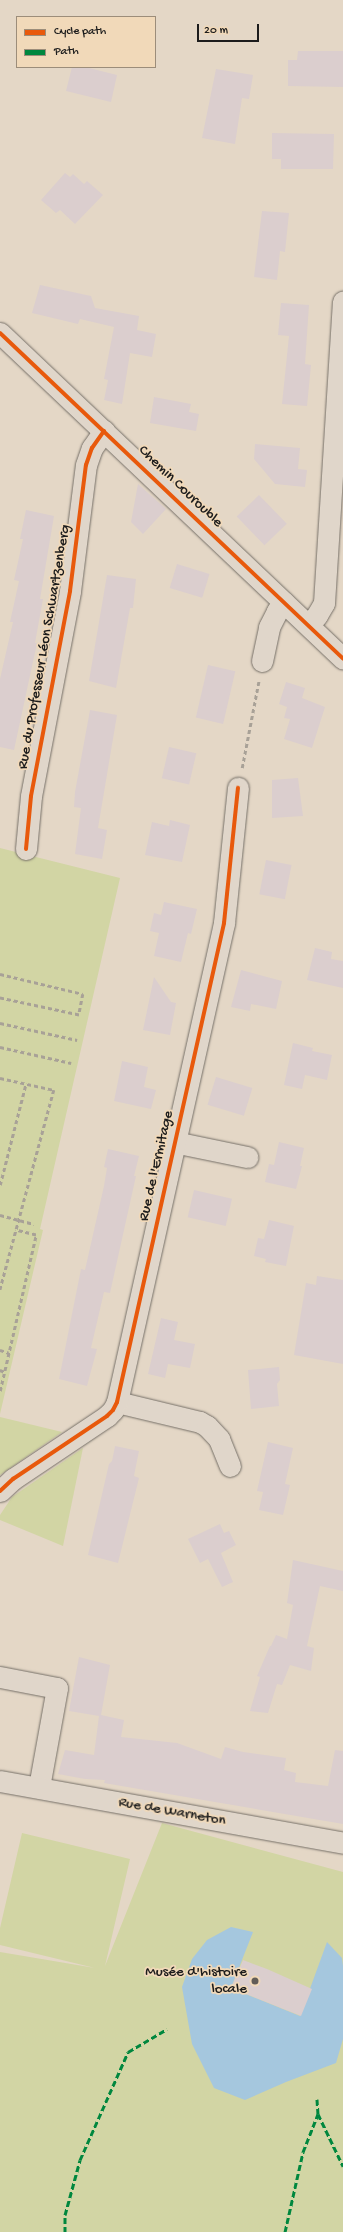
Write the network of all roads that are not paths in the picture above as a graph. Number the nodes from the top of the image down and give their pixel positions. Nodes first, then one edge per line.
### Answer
1 (343, 302) edge
2 (0, 333) edge
3 (104, 430) junction
4 (284, 602) junction
5 (308, 625) junction
6 (343, 659) edge
7 (262, 661) road end
8 (238, 788) road end
9 (26, 849) dead end
10 (174, 1142) junction
11 (247, 1158) dead end
12 (117, 1402) junction
13 (230, 1466) dead end
14 (0, 1492) edge
15 (0, 1677) edge
16 (0, 1780) edge
17 (38, 1787) junction
18 (343, 1843) edge

1 - 5 street
2 - 3 street, Chemin Courouble
3 - 4 street, Chemin Courouble
3 - 9 street, Rue du Professeur Léon Schwartzenberg
4 - 5 street, Chemin Courouble
4 - 7 street
5 - 6 street, Chemin Courouble
8 - 10 street, Rue de l'Ermitage
10 - 11 street, Rue de l'Ermitage
10 - 12 street, Rue de l'Ermitage
12 - 13 street
12 - 14 street, Rue de l'Ermitage
15 - 17 street
16 - 17 street, Rue de Warneton
17 - 18 street, Rue de Warneton

